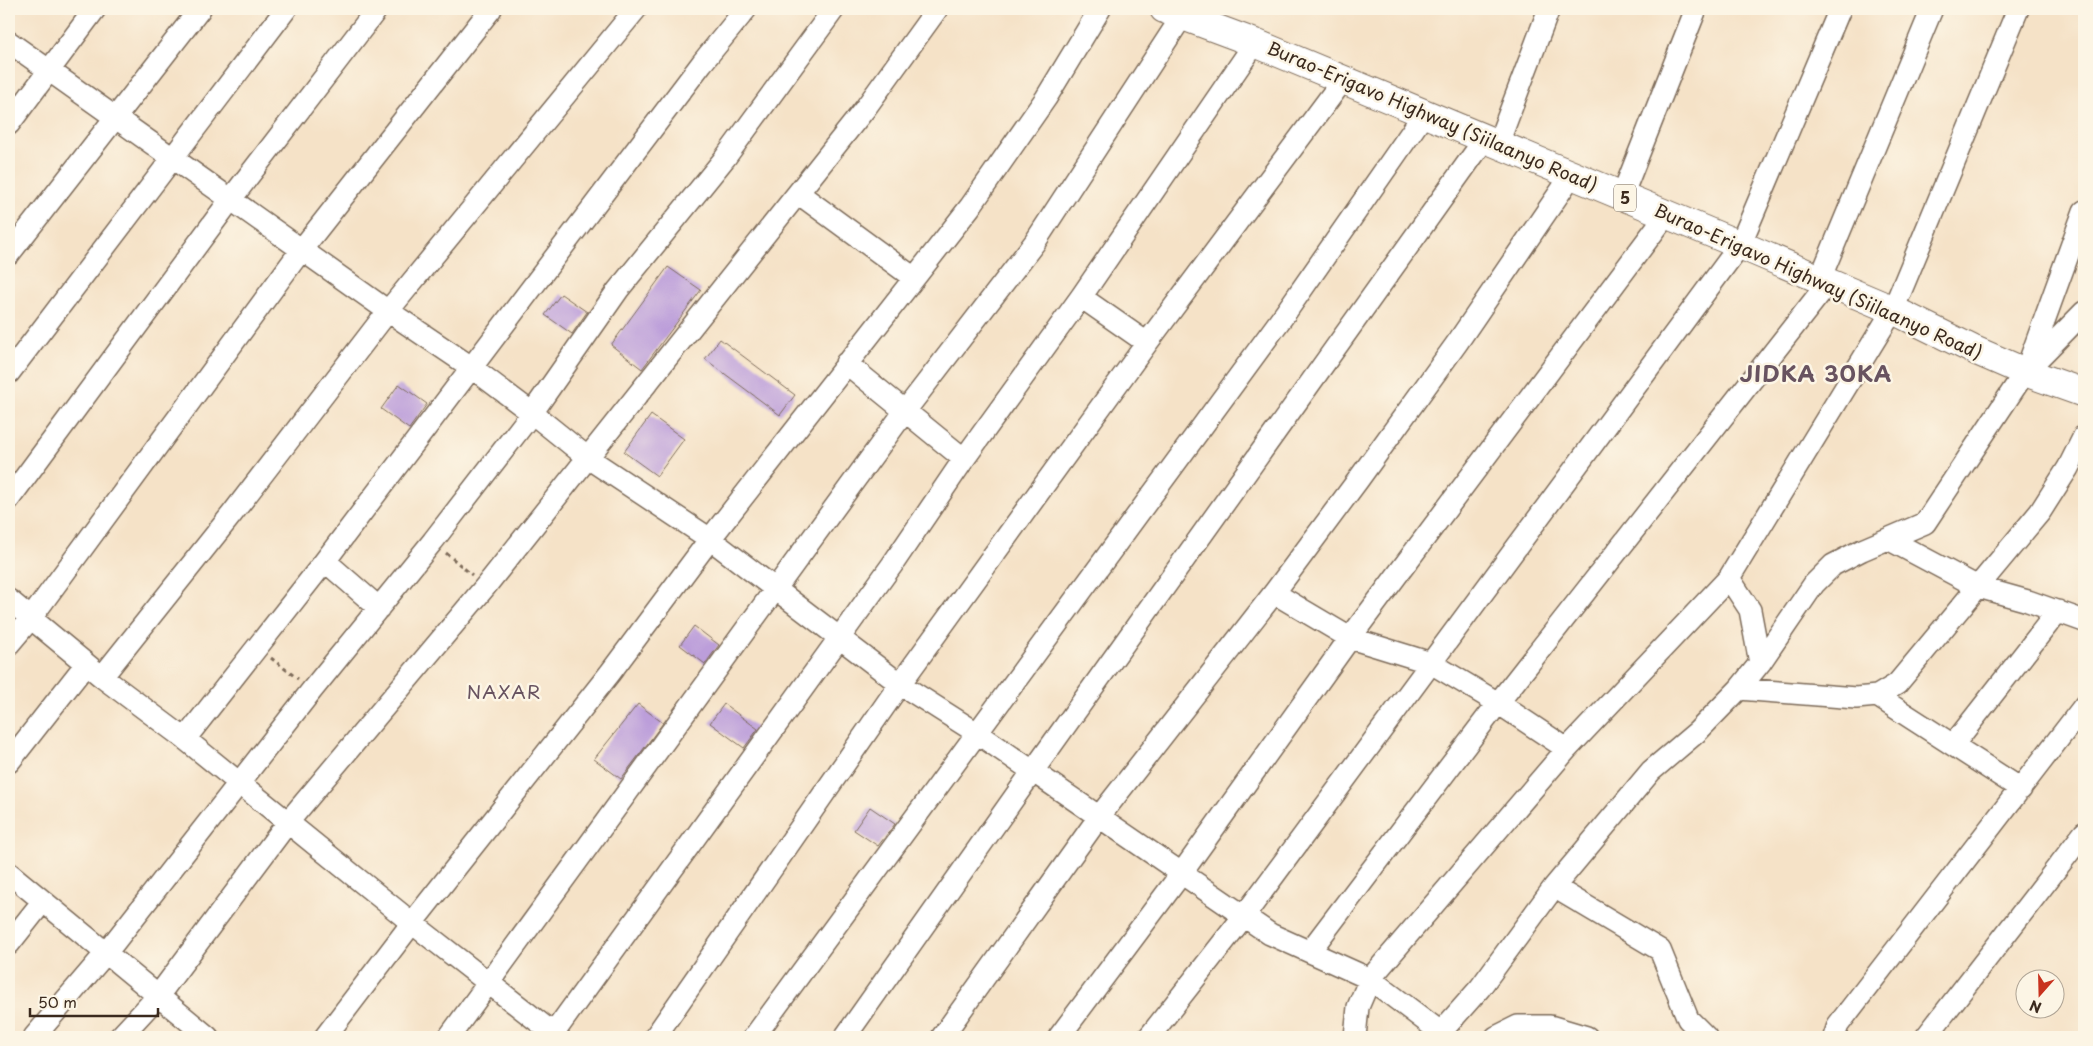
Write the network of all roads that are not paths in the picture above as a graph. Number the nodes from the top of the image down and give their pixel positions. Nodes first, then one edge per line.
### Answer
1 (95, 9) edge
2 (200, 9) edge
3 (286, 9) edge
4 (377, 9) edge
5 (491, 9) edge
6 (636, 9) edge
7 (746, 9) edge
8 (834, 9) edge
9 (937, 9) edge
10 (1100, 9) edge
11 (1549, 9) edge
12 (1696, 9) edge
13 (1840, 9) edge
14 (1932, 9) edge
15 (2018, 9) edge
16 (1173, 12) edge
17 (1213, 17) edge
18 (9, 42) edge
19 (1255, 43) junction
20 (48, 71) junction
21 (1343, 80) junction
22 (1424, 114) junction
23 (114, 118) junction
24 (9, 124) edge
25 (1491, 143) junction
26 (173, 158) junction
27 (1571, 176) junction
28 (798, 193) junction
29 (1622, 196) junction
30 (231, 199) junction
31 (2084, 211) edge
32 (1666, 215) junction
33 (1740, 245) junction
34 (302, 249) junction
35 (9, 254) edge
36 (914, 278) junction
37 (1824, 281) junction
38 (1080, 296) junction
39 (1892, 310) junction
40 (388, 311) junction
41 (2084, 312) edge
42 (1148, 343) junction
43 (846, 363) junction
44 (471, 367) junction
45 (2025, 372) junction
46 (9, 373) edge
47 (2084, 393) edge
48 (905, 411) junction
49 (532, 412) junction
50 (2084, 436) edge
51 (588, 458) junction
52 (964, 459) junction
53 (9, 499) edge
54 (710, 539) junction
55 (1888, 539) junction
56 (324, 561) junction
57 (1729, 578) junction
58 (776, 588) junction
59 (1978, 588) junction
60 (1274, 593) junction
61 (9, 600) edge
62 (379, 608) junction
63 (2058, 611) junction
64 (32, 618) junction
65 (2084, 621) edge
66 (839, 638) junction
67 (1350, 638) junction
68 (9, 644) edge
69 (1432, 663) junction
70 (1760, 663) junction
71 (86, 664) junction
72 (102, 677) junction
73 (900, 684) junction
74 (1739, 689) junction
75 (1877, 696) junction
76 (1498, 703) junction
77 (2084, 706) edge
78 (977, 733) junction
79 (185, 739) junction
80 (1953, 745) junction
81 (1567, 749) junction
82 (9, 762) edge
83 (1032, 771) junction
84 (239, 783) junction
85 (2021, 789) junction
86 (1099, 817) junction
87 (288, 822) junction
88 (2084, 833) edge
89 (9, 873) edge
90 (1181, 874) junction
91 (1554, 887) junction
92 (43, 902) junction
93 (1244, 916) junction
94 (412, 923) junction
95 (9, 944) edge
96 (1310, 951) junction
97 (106, 953) junction
98 (1370, 979) junction
99 (489, 982) junction
100 (158, 996) junction
101 (1444, 1035) edge
102 (555, 1036) edge
103 (34, 1037) edge
104 (120, 1037) edge
105 (208, 1037) edge
106 (326, 1037) edge
107 (449, 1037) edge
108 (655, 1037) edge
109 (754, 1037) edge
110 (845, 1037) edge
111 (942, 1037) edge
112 (1059, 1037) edge
113 (1149, 1037) edge
114 (1355, 1037) edge
115 (1496, 1037) edge
116 (1587, 1037) edge
117 (1706, 1037) edge
118 (1834, 1037) edge
119 (1926, 1037) edge

1 - 20 street
2 - 23 street
3 - 26 street
4 - 30 street
5 - 34 street
6 - 40 street
7 - 44 street
8 - 49 street
9 - 28 street
10 - 36 street
11 - 25 street
12 - 29 street
13 - 33 street
14 - 37 street
15 - 39 street
16 - 17 highway, Burao-Erigavo Highway (Siilaanyo Road) / 5
16 - 48 street
17 - 19 highway, Burao-Erigavo Highway (Siilaanyo Road) / 5
18 - 20 street
19 - 21 highway, Burao-Erigavo Highway (Siilaanyo Road) / 5
19 - 38 street
20 - 23 street
20 - 24 street
21 - 22 highway, Burao-Erigavo Highway (Siilaanyo Road) / 5
21 - 42 street
22 - 25 highway, Burao-Erigavo Highway (Siilaanyo Road) / 5
22 - 78 street
23 - 26 street
23 - 35 street
25 - 27 highway, Burao-Erigavo Highway (Siilaanyo Road) / 5
25 - 83 street
26 - 30 street
26 - 46 street
27 - 29 highway, Burao-Erigavo Highway (Siilaanyo Road) / 5
27 - 60 street
28 - 36 street
28 - 51 street
29 - 32 highway, Burao-Erigavo Highway (Siilaanyo Road) / 5
30 - 34 street
30 - 53 street
31 - 45 street
32 - 33 highway, Burao-Erigavo Highway (Siilaanyo Road) / 5
32 - 67 street
33 - 37 highway, Burao-Erigavo Highway (Siilaanyo Road) / 5
33 - 69 street
34 - 40 street
34 - 64 street
36 - 43 street
37 - 39 highway, Burao-Erigavo Highway (Siilaanyo Road) / 5
37 - 76 street
38 - 42 street
38 - 52 street
39 - 45 highway, Burao-Erigavo Highway (Siilaanyo Road) / 5
39 - 57 street
40 - 44 street
40 - 72 street
41 - 45 street
42 - 73 street
43 - 48 street
43 - 54 street
44 - 49 street
44 - 56 street
45 - 47 highway, Burao-Erigavo Highway (Siilaanyo Road) / 5
45 - 55 street
48 - 52 street
48 - 58 street
49 - 51 street
49 - 62 street
50 - 59 street
51 - 54 street
51 - 87 street
52 - 66 street
54 - 58 street
54 - 94 street
55 - 59 street
55 - 70 street
56 - 62 street
56 - 79 street
57 - 70 street
57 - 81 street
58 - 66 street
58 - 99 street
59 - 63 street
59 - 75 street
60 - 67 street
60 - 86 street
61 - 64 street
62 - 84 street
63 - 65 street
63 - 80 street
64 - 68 street
64 - 71 street
66 - 73 street
66 - 102 street
67 - 69 street
67 - 90 street
69 - 76 street
69 - 93 street
70 - 74 street
71 - 72 street
71 - 82 street
72 - 79 street
73 - 78 street
73 - 108 street
74 - 75 street
74 - 91 street
75 - 80 street
76 - 81 street
76 - 96 street
77 - 85 street
78 - 83 street
78 - 109 street
79 - 84 street
80 - 85 street
81 - 98 street
83 - 86 street
83 - 110 street
84 - 87 street
84 - 97 street
85 - 118 street
86 - 90 street
86 - 111 street
87 - 94 street
87 - 100 street
88 - 119 street
89 - 92 street
90 - 93 street
90 - 112 street
91 - 101 street
91 - 117 street
92 - 95 street
92 - 97 street
93 - 96 street
93 - 113 street
94 - 99 street
94 - 106 street
96 - 98 street
97 - 100 street
97 - 103 street
98 - 101 street
98 - 114 street
99 - 102 street
99 - 107 street
100 - 104 street
100 - 105 street
115 - 116 street

